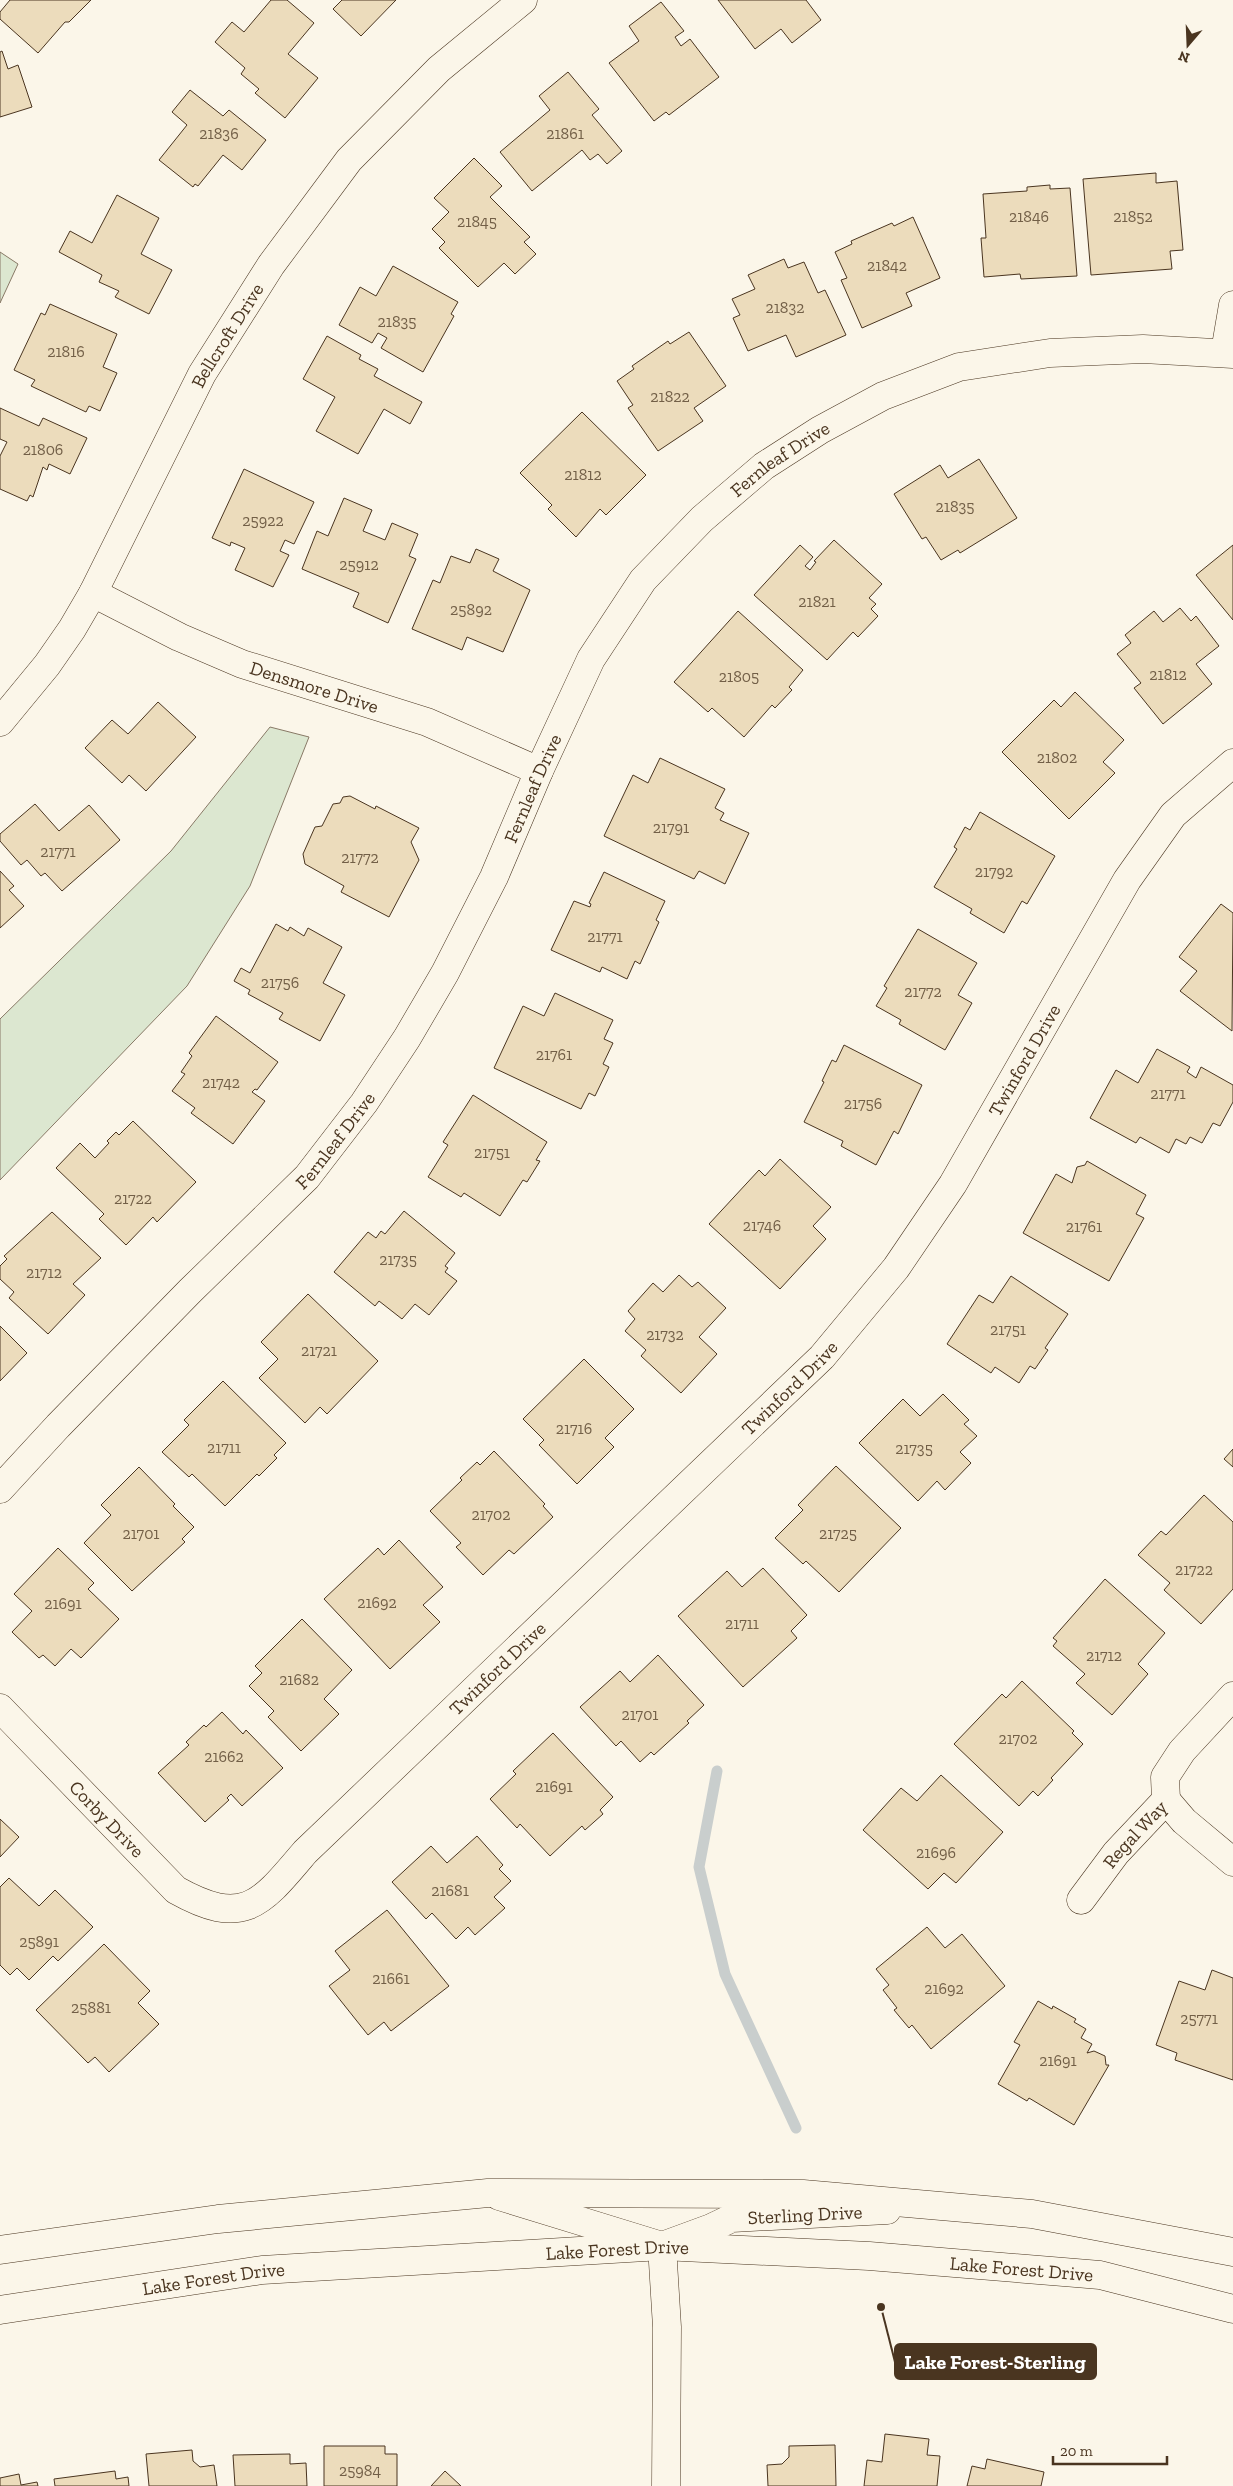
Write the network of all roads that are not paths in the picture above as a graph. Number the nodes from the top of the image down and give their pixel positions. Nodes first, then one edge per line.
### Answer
1 (523, 0) edge
2 (1233, 305) edge
3 (1229, 353) edge
4 (93, 594) junction
5 (0, 722) edge
6 (1233, 763) edge
7 (540, 771) junction
8 (0, 1489) edge
9 (1233, 1696) edge
10 (0, 1708) edge
11 (1166, 1800) junction
12 (1233, 1862) edge
13 (1080, 1900) dead end
14 (227, 1909) joint
15 (488, 2193) junction
16 (954, 2207) junction
17 (662, 2246) junction
18 (0, 2250) edge
19 (1233, 2252) edge
20 (1233, 2309) edge
21 (0, 2310) edge
22 (666, 2486) edge

1 - 4 street, Bellcroft Drive
2 - 3 street
3 - 7 street, Fernleaf Drive
4 - 5 street, Bellcroft Drive
4 - 7 street, Densmore Drive
6 - 14 street, Twinford Drive
7 - 8 street, Fernleaf Drive
9 - 11 street, Regal Way
10 - 14 street, Corby Drive
11 - 12 street
11 - 13 street, Regal Way
15 - 16 street
15 - 17 street
15 - 18 street
16 - 17 street, Sterling Drive
16 - 19 street
17 - 20 street, Lake Forest Drive
17 - 21 street, Lake Forest Drive
17 - 22 street

